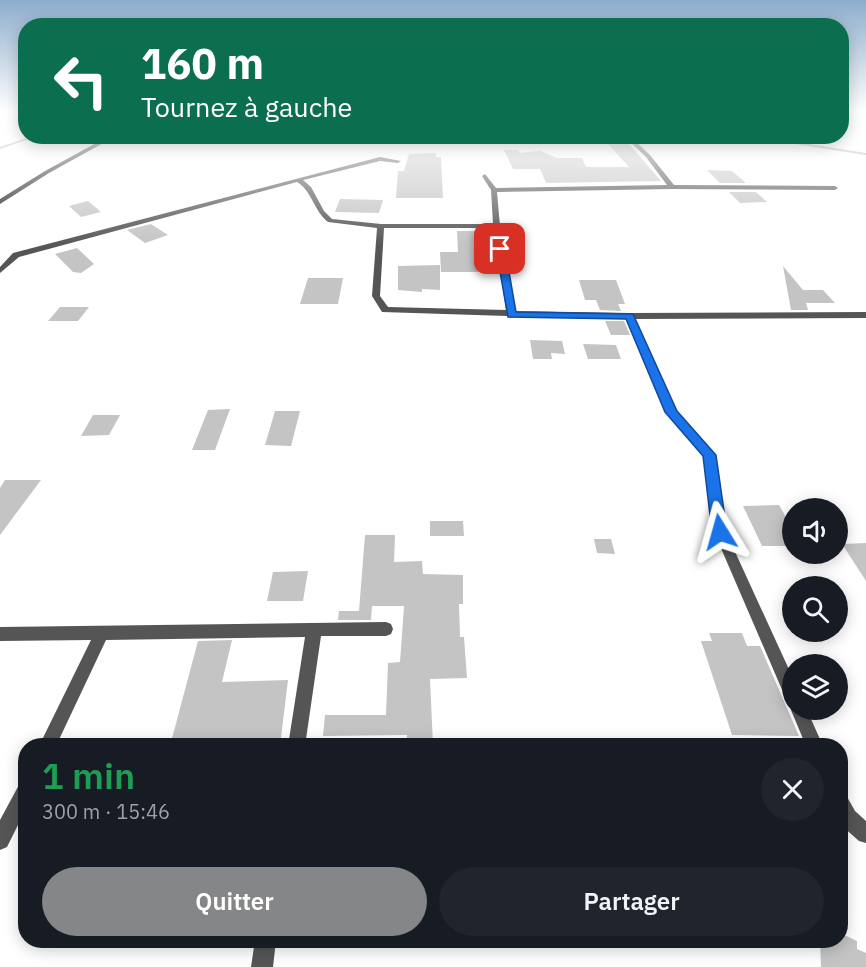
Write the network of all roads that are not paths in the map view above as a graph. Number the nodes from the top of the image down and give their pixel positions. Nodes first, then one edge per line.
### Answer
1 (77, 156) edge
2 (648, 156) edge
3 (398, 161) dead end
4 (485, 176) dead end
5 (298, 180) junction
6 (672, 187) junction
7 (835, 188) dead end
8 (494, 190) junction
9 (0, 202) edge
10 (381, 226) junction
11 (497, 226) junction
12 (0, 271) edge
13 (512, 315) junction
14 (866, 315) edge
15 (629, 316) junction
16 (386, 628) dead end
17 (314, 630) junction
18 (102, 633) junction
19 (0, 634) edge
20 (782, 672) edge
21 (803, 720) edge
22 (51, 738) edge
23 (297, 738) edge
24 (811, 738) edge
25 (18, 805) edge
26 (848, 818) edge
27 (866, 834) edge
28 (0, 840) edge
29 (265, 948) edge
30 (262, 967) edge

1 - 9 main road
2 - 6 street
3 - 5 street
4 - 8 street
5 - 10 street
5 - 12 street
6 - 7 street
6 - 8 street
8 - 11 street
10 - 11 street
10 - 13 street
11 - 13 street
13 - 15 street
14 - 15 street
15 - 20 street
16 - 17 street
17 - 18 street
17 - 23 street
18 - 19 street
18 - 22 street
21 - 24 street
25 - 28 street
26 - 27 street
29 - 30 street

